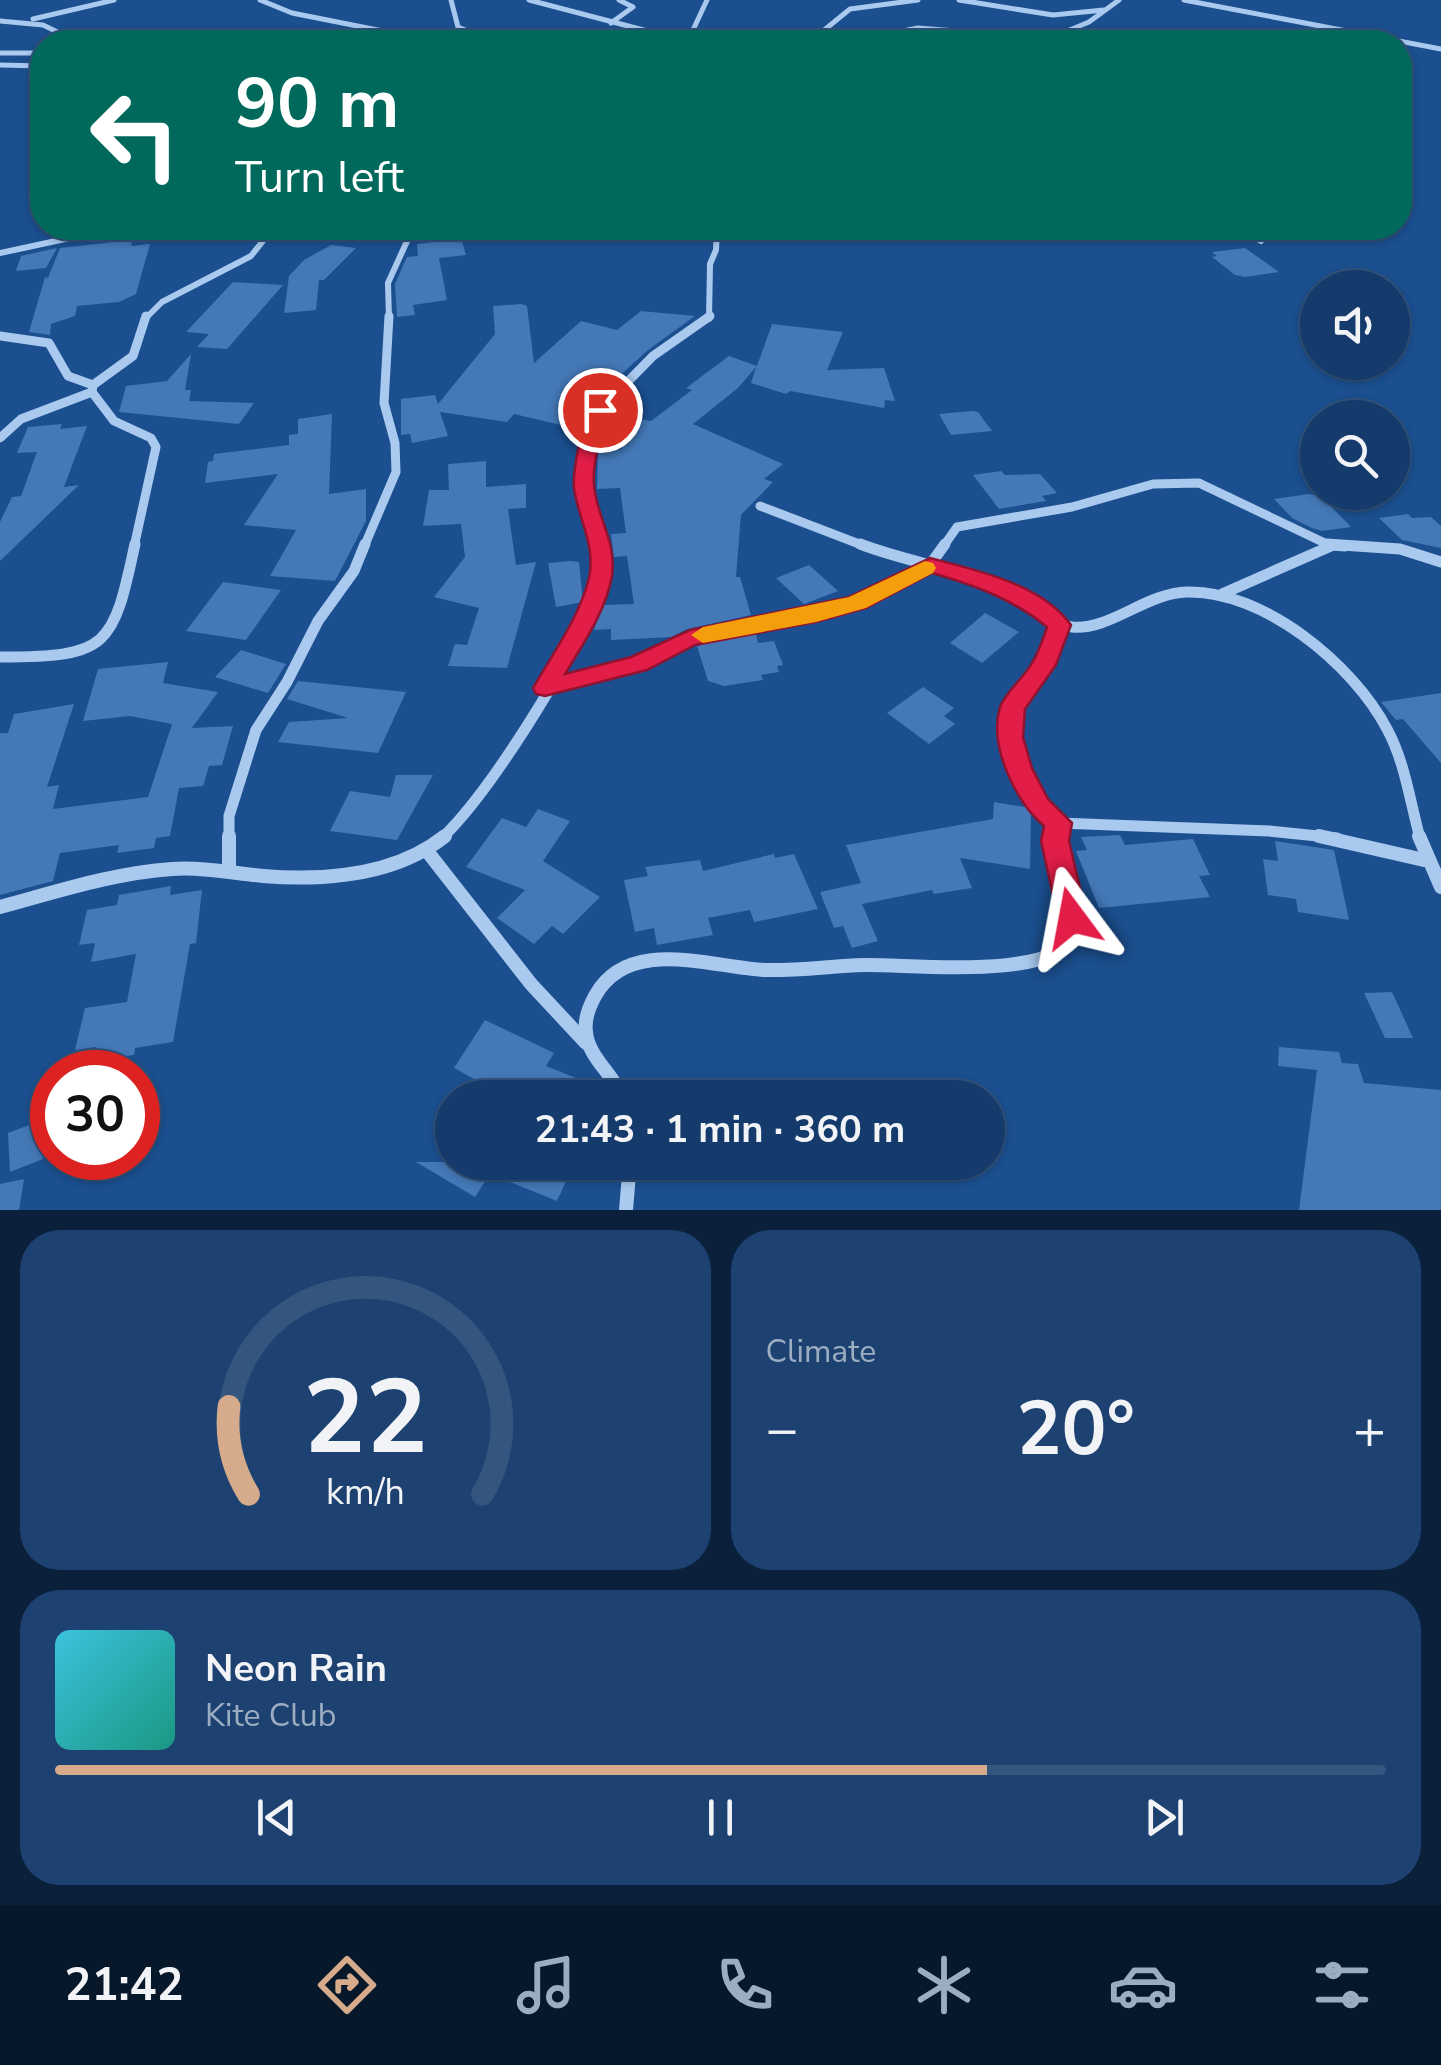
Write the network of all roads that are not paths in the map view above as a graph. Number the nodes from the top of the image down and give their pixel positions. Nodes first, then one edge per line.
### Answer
1 (114, 0) edge
2 (260, 0) edge
3 (450, 0) edge
4 (530, 0) edge
5 (619, 0) edge
6 (707, 0) edge
7 (918, 0) edge
8 (958, 0) edge
9 (1119, 0) edge
10 (1184, 0) edge
11 (906, 1) edge
12 (1110, 9) junction
13 (30, 19) junction
14 (0, 21) edge
15 (611, 23) junction
16 (60, 30) edge
17 (378, 30) edge
18 (464, 30) edge
19 (642, 30) edge
20 (693, 30) edge
21 (824, 30) edge
22 (907, 30) edge
23 (935, 30) edge
24 (1073, 30) edge
25 (1338, 30) edge
26 (1412, 44) edge
27 (1441, 50) edge
28 (30, 54) edge
29 (0, 60) edge
30 (30, 64) edge
31 (52, 240) edge
32 (268, 240) edge
33 (408, 240) edge
34 (716, 240) edge
35 (1, 253) edge
36 (2, 266) edge
37 (0, 336) edge
38 (92, 388) junction
39 (0, 438) edge
40 (760, 506) dead end
41 (1331, 546) junction
42 (1441, 562) edge
43 (930, 565) junction
44 (1222, 594) junction
45 (1060, 625) junction
46 (0, 657) edge
47 (545, 688) junction
48 (1059, 823) junction
49 (428, 851) junction
50 (1424, 860) junction
51 (229, 870) junction
52 (1441, 887) edge
53 (0, 907) edge
54 (587, 1044) junction
55 (615, 1080) edge
56 (628, 1180) edge
57 (626, 1210) edge

1 - 13 street
2 - 17 street
3 - 18 street
4 - 15 street
5 - 15 street
6 - 20 street
7 - 11 street
8 - 12 street
9 - 12 street
10 - 25 street
11 - 21 street
12 - 24 street
13 - 14 street
13 - 16 street
15 - 19 street
22 - 23 street
26 - 27 street
28 - 29 street
29 - 30 street
31 - 35 street
32 - 38 street
33 - 51 street
34 - 47 street
35 - 36 street
37 - 38 street
38 - 39 street
38 - 46 street
40 - 43 street
41 - 42 street
41 - 43 street
41 - 44 street
43 - 45 street
43 - 47 street
44 - 45 street
44 - 50 street
45 - 48 street
47 - 49 street
48 - 50 street
48 - 54 street
49 - 51 street
49 - 54 street
50 - 52 street
51 - 53 street
54 - 55 street
56 - 57 street

